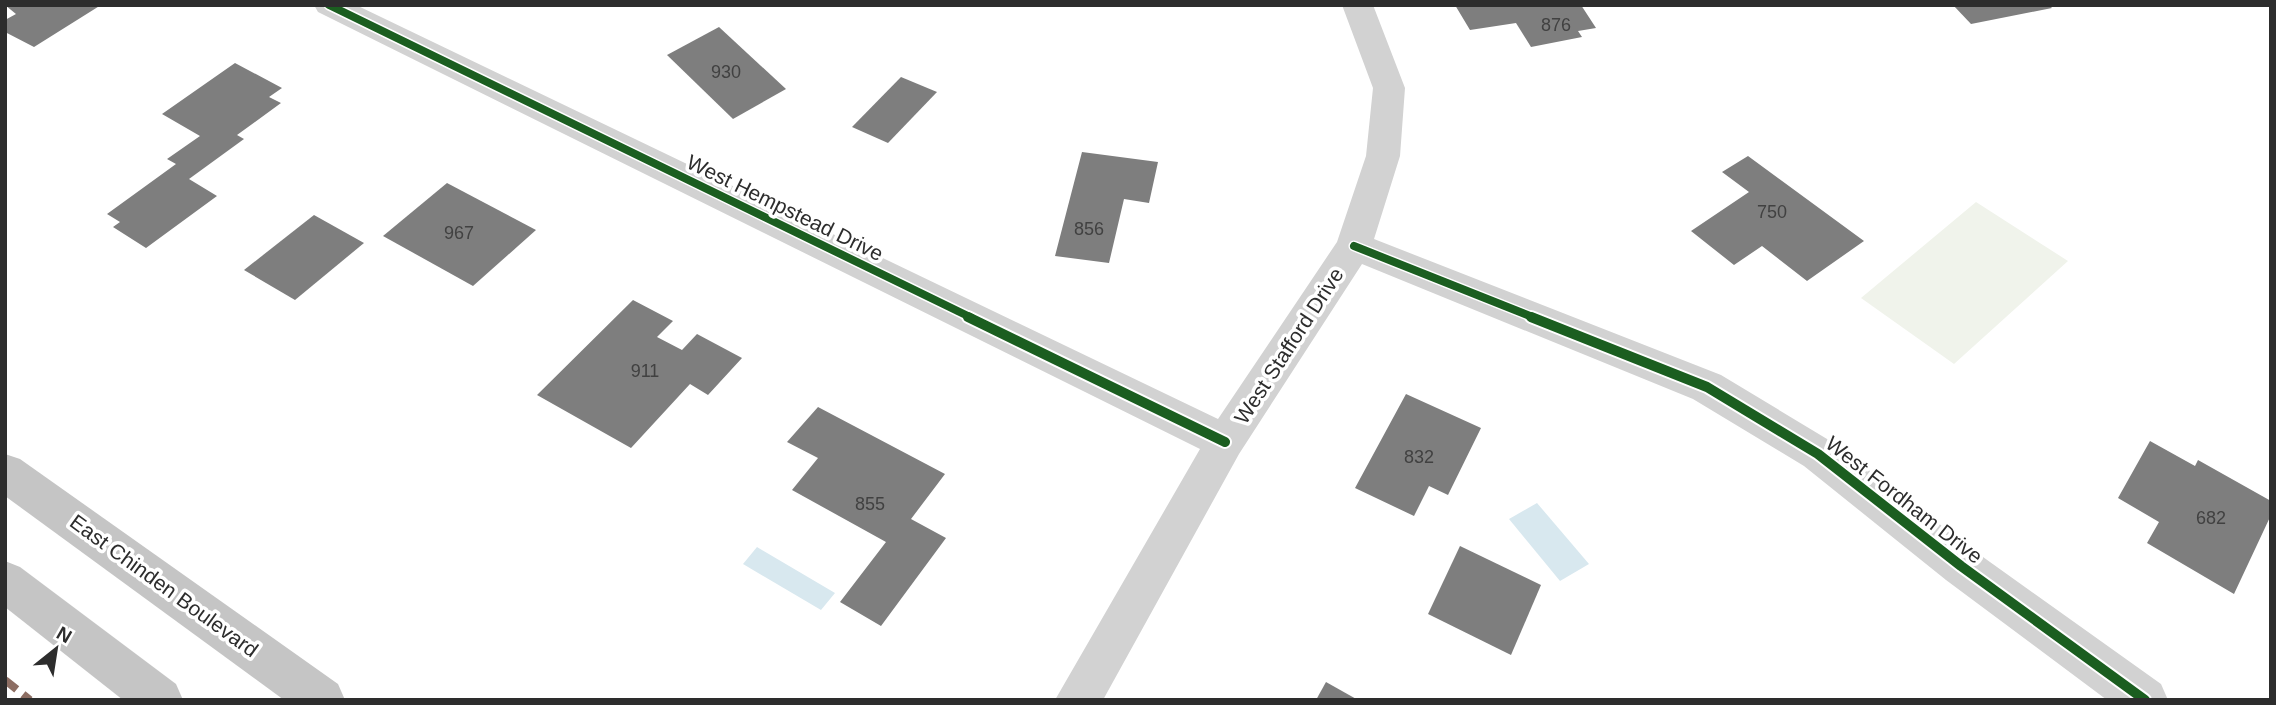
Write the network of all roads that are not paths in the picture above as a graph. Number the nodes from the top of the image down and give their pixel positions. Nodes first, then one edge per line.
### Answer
1 (329, 5) edge
2 (1357, 5) edge
3 (1354, 246) junction
4 (1226, 442) junction
5 (5, 472) edge
6 (5, 581) edge
7 (150, 693) edge
8 (185, 700) edge
9 (322, 700) edge
10 (1078, 700) edge
11 (2145, 700) edge

1 - 4 street, West Hempstead Drive
2 - 3 street, West Stafford Drive
3 - 4 street, West Stafford Drive
3 - 11 street, West Fordham Drive
4 - 10 street, West Stafford Drive
5 - 9 main road, East Chinden Boulevard
6 - 7 main road
7 - 8 main road

